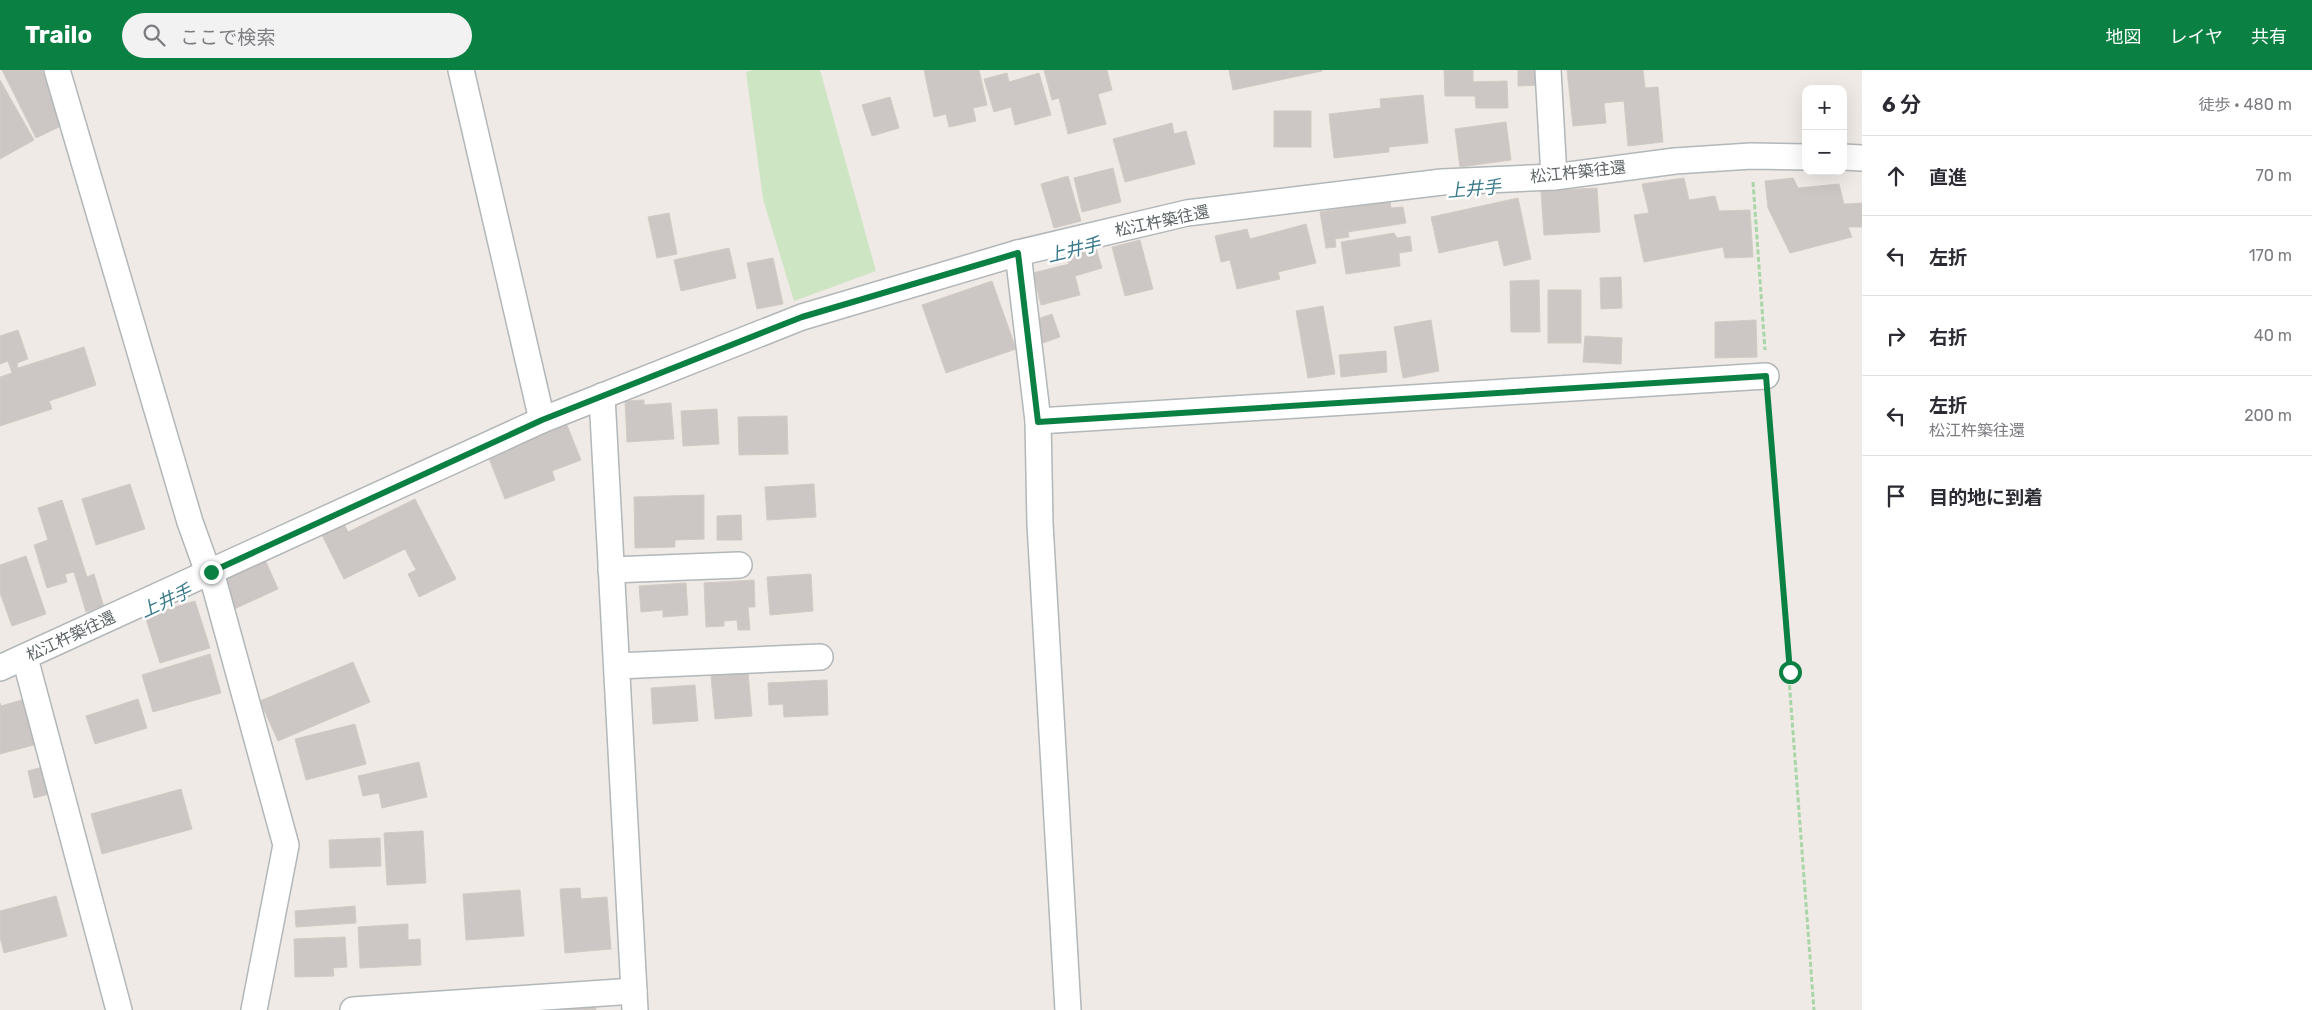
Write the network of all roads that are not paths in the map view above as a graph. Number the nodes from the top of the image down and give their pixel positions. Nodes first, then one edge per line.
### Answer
1 (57, 70) edge
2 (461, 70) edge
3 (1548, 70) edge
4 (1802, 157) edge
5 (1847, 157) edge
6 (1862, 158) edge
7 (1554, 177) junction
8 (1018, 253) junction
9 (1766, 376) road end
10 (602, 396) junction
11 (542, 420) junction
12 (1038, 422) junction
13 (739, 566) dead end
14 (612, 570) junction
15 (210, 572) junction
16 (820, 657) dead end
17 (25, 658) junction
18 (616, 666) junction
19 (0, 668) edge
20 (635, 1000) edge
21 (118, 1010) edge
22 (254, 1010) edge
23 (353, 1010) edge
24 (1068, 1010) edge

1 - 15 street
2 - 11 street
3 - 7 street
4 - 7 street, 松江杵築往還
5 - 6 street
7 - 8 street, 松江杵築往還
8 - 10 street, 松江杵築往還
8 - 12 street
9 - 12 street
10 - 11 street, 松江杵築往還
10 - 14 street
11 - 15 street, 松江杵築往還
12 - 24 street
13 - 14 street
14 - 18 street
15 - 17 street, 松江杵築往還
15 - 22 street
16 - 18 street
17 - 19 street, 松江杵築往還
17 - 21 street
18 - 20 street
20 - 23 street

